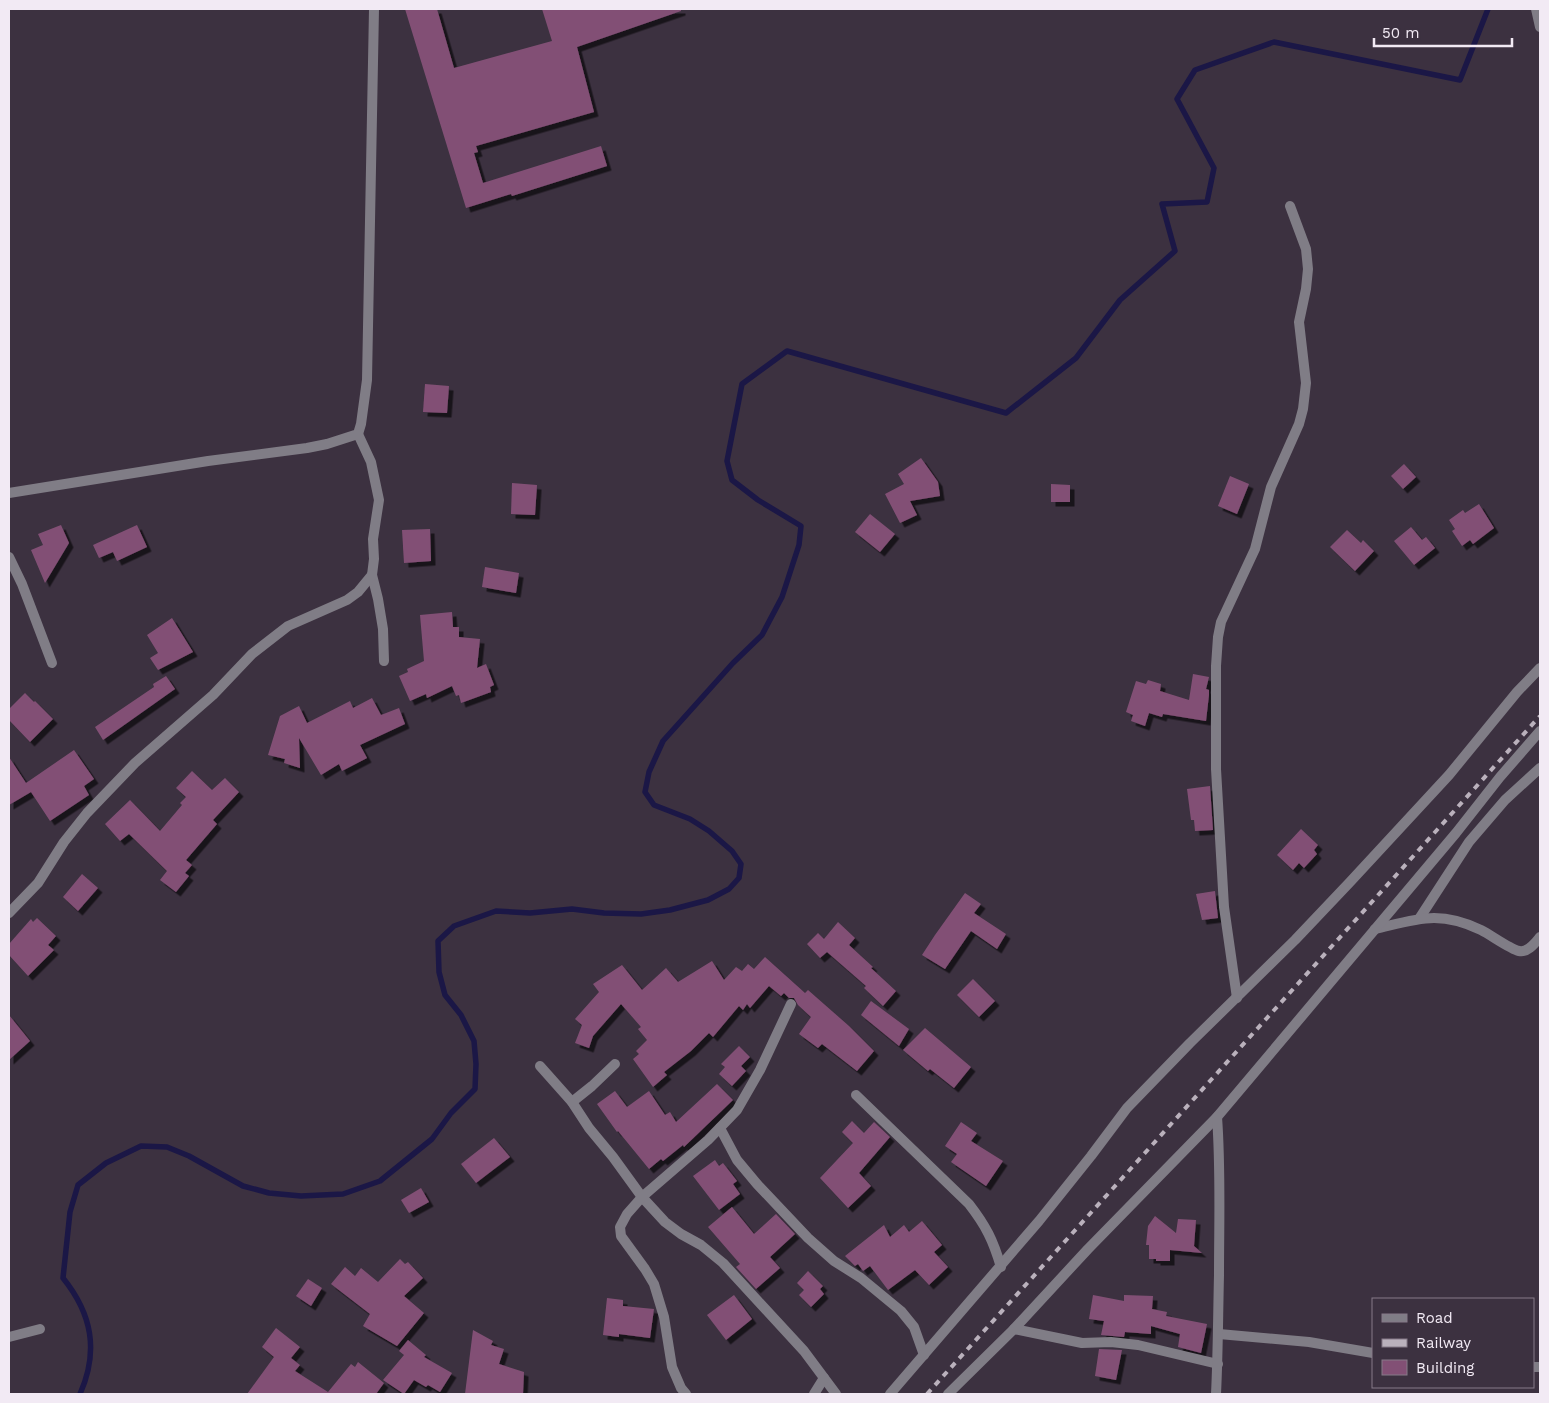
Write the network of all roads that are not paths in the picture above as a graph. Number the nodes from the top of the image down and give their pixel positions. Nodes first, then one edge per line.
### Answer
1 (374, 9) edge
2 (1536, 9) edge
3 (1540, 27) edge
4 (1290, 206) dead end
5 (358, 434) junction
6 (9, 493) edge
7 (9, 557) edge
8 (372, 575) junction
9 (384, 661) dead end
10 (52, 663) dead end
11 (1540, 668) edge
12 (1540, 731) edge
13 (1540, 768) edge
14 (9, 912) edge
15 (1419, 919) junction
16 (1375, 929) junction
17 (1540, 937) edge
18 (1237, 998) junction
19 (791, 1004) dead end
20 (615, 1064) dead end
21 (540, 1066) dead end
22 (856, 1095) dead end
23 (572, 1102) junction
24 (1217, 1117) junction
25 (720, 1128) junction
26 (642, 1197) junction
27 (1001, 1267) junction
28 (40, 1329) dead end
29 (1014, 1329) junction
30 (1219, 1334) junction
31 (9, 1337) edge
32 (1372, 1353) edge
33 (924, 1354) junction
34 (1218, 1364) junction
35 (824, 1378) junction
36 (686, 1394) edge
37 (814, 1394) edge
38 (836, 1394) edge
39 (890, 1394) edge
40 (948, 1394) edge
41 (1216, 1394) edge

1 - 5 street
2 - 3 street
4 - 18 street
5 - 6 street
5 - 8 street
7 - 10 street
8 - 9 street
8 - 14 street
11 - 18 street
12 - 16 street
13 - 15 street
15 - 16 street
15 - 17 street
16 - 24 street
18 - 27 street
19 - 25 street
20 - 23 street
21 - 23 street
22 - 27 street
23 - 26 street
24 - 29 street
24 - 30 street
25 - 26 street
25 - 33 street
26 - 35 street
26 - 36 street
27 - 33 street
28 - 31 street
29 - 34 street
29 - 40 street
30 - 32 street
30 - 34 street
33 - 39 street
34 - 41 street
35 - 37 street
35 - 38 street

